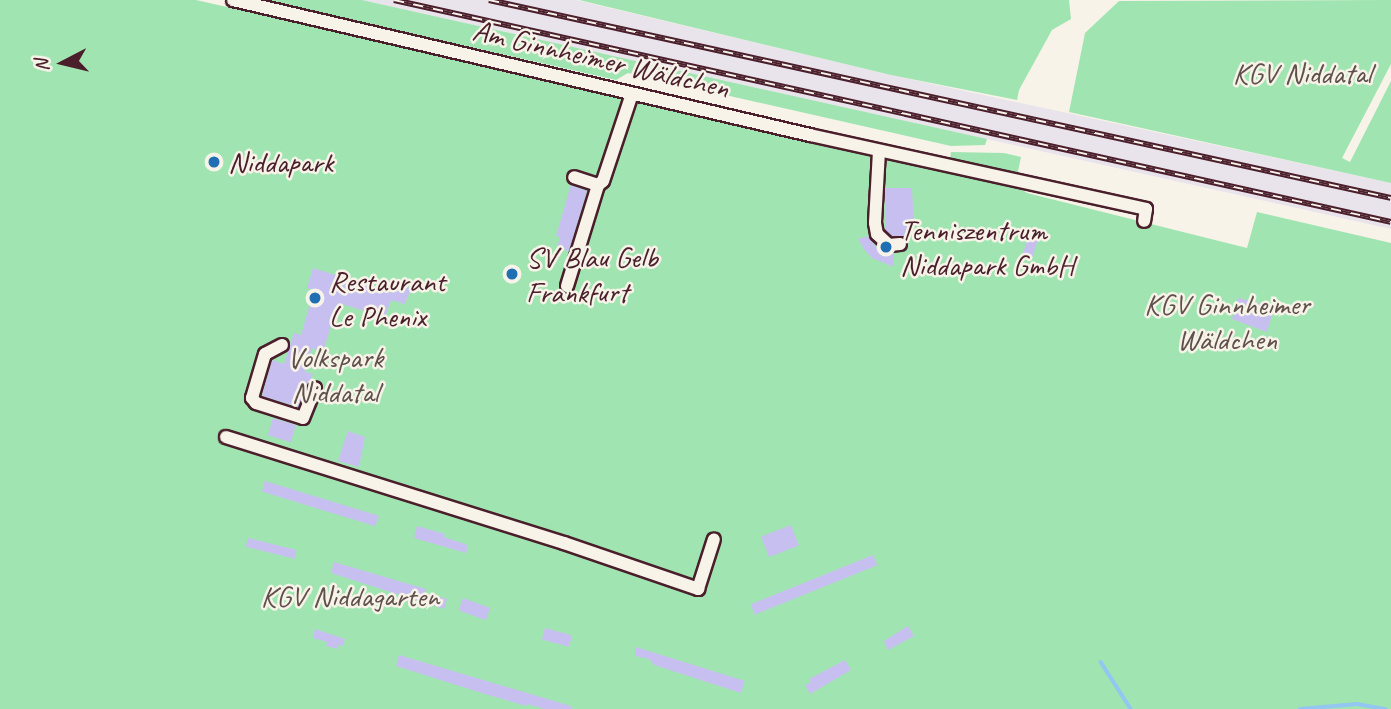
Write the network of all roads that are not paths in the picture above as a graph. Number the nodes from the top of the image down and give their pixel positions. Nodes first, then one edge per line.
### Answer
1 (233, 0) edge
2 (632, 94) junction
3 (879, 151) junction
4 (574, 177) dead end
5 (598, 185) junction
6 (1144, 221) dead end
7 (900, 244) dead end
8 (567, 286) dead end
9 (282, 345) dead end
10 (315, 388) dead end
11 (226, 437) dead end
12 (714, 539) dead end

1 - 2 street, Am Ginnheimer Wäldchen
2 - 3 street, Am Ginnheimer Wäldchen
2 - 5 street
3 - 6 street, Am Ginnheimer Wäldchen
3 - 7 street
4 - 5 street
5 - 8 street
9 - 10 street
11 - 12 street

